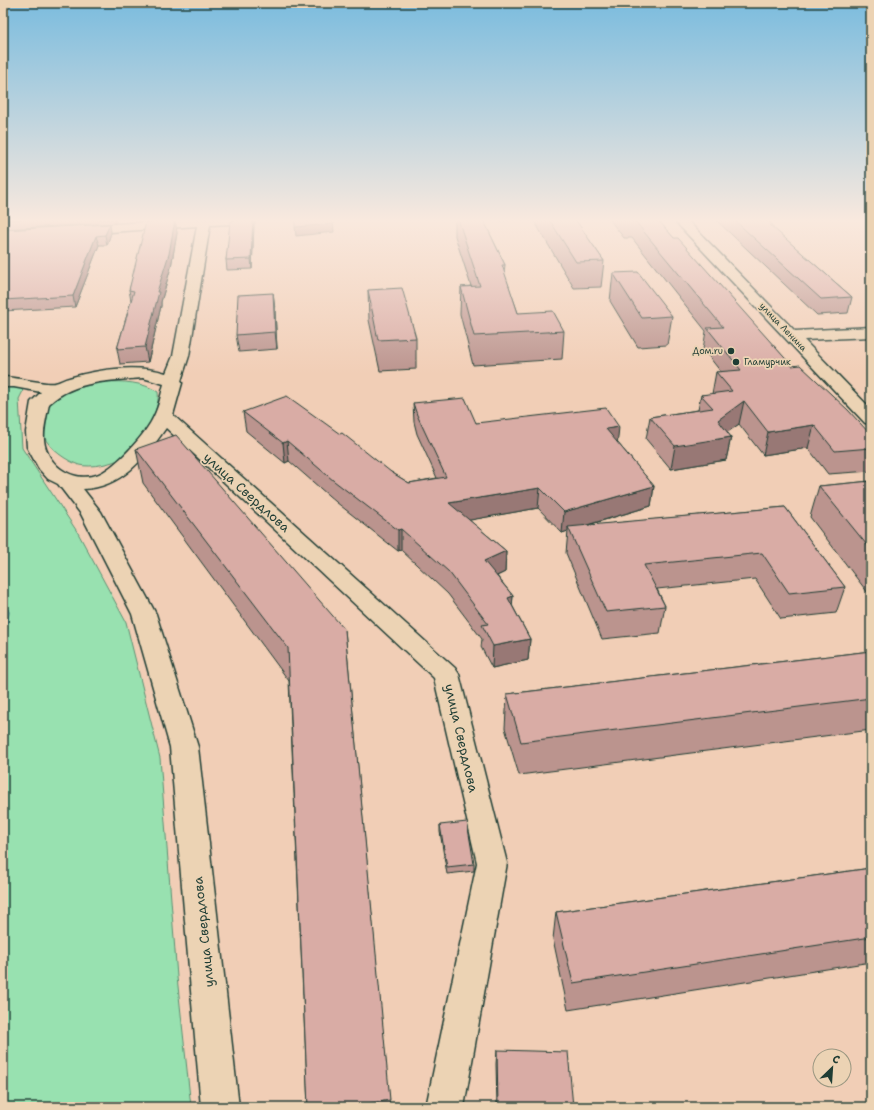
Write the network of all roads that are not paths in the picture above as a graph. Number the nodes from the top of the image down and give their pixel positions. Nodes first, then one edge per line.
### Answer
1 (195, 271) edge
2 (729, 271) edge
3 (871, 332) edge
4 (792, 336) junction
5 (181, 356) junction
6 (143, 373) junction
7 (172, 381) junction
8 (3, 382) edge
9 (55, 389) junction
10 (164, 417) junction
11 (871, 418) edge
12 (114, 474) junction
13 (65, 480) junction
14 (91, 512) junction
15 (220, 1107) edge
16 (445, 1107) edge

1 - 5 street
2 - 4 street, улица Ленина
3 - 4 street
4 - 11 street, улица Ленина
5 - 6 street
5 - 7 street
6 - 7 street
6 - 9 street
7 - 10 street
8 - 9 street
9 - 13 street
10 - 12 street
10 - 16 street, улица Свердлова
12 - 13 street
12 - 14 street
13 - 14 street, улица Свердлова
14 - 15 street, улица Свердлова

